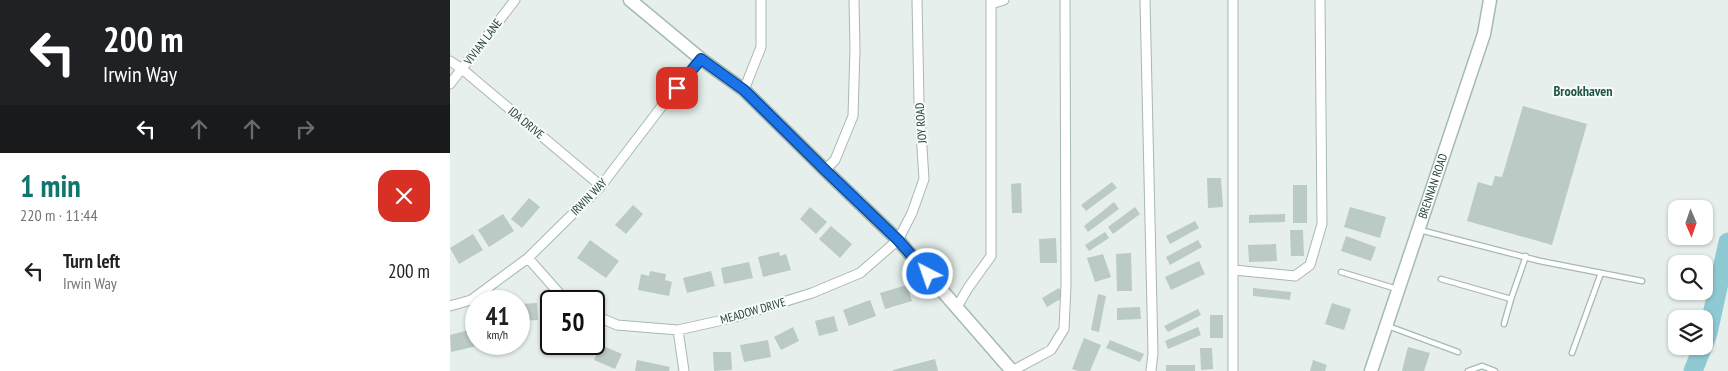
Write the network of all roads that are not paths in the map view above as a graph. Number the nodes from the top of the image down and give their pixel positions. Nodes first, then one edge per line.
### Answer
1 (515, 0) edge
2 (630, 0) edge
3 (761, 0) edge
4 (854, 0) edge
5 (917, 0) edge
6 (1004, 0) edge
7 (1065, 0) edge
8 (1145, 0) edge
9 (1234, 0) edge
10 (1320, 0) edge
11 (1490, 0) edge
12 (991, 2) edge
13 (701, 59) junction
14 (450, 62) edge
15 (462, 69) junction
16 (450, 84) edge
17 (744, 90) junction
18 (825, 170) junction
19 (601, 186) junction
20 (1418, 230) junction
21 (898, 240) junction
22 (1526, 256) junction
23 (528, 258) junction
24 (1234, 270) junction
25 (1341, 272) dead end
26 (1601, 273) junction
27 (1441, 279) dead end
28 (1642, 281) dead end
29 (556, 290) edge
30 (1398, 290) junction
31 (1511, 299) junction
32 (450, 306) edge
33 (957, 307) junction
34 (605, 319) edge
35 (1504, 324) dead end
36 (1386, 325) junction
37 (678, 330) junction
38 (1458, 352) dead end
39 (1572, 353) dead end
40 (684, 371) edge
41 (1012, 371) edge
42 (1151, 371) edge
43 (1233, 371) edge
44 (1371, 371) edge
45 (1468, 371) edge
46 (1495, 371) edge

1 - 15 street, VIVIAN LANE
2 - 13 main road
3 - 17 street
4 - 18 street
5 - 21 street, JOY ROAD
6 - 12 street
7 - 41 street
8 - 42 street
9 - 24 street
10 - 24 street
11 - 20 main road, BRENNAN ROAD
12 - 33 street
13 - 17 main road
13 - 19 street, IRWIN WAY
14 - 15 street, IDA DRIVE
15 - 16 street, VIVIAN LANE
15 - 19 street, IDA DRIVE
17 - 18 main road
18 - 21 main road
19 - 23 street, IRWIN WAY
20 - 22 lane
20 - 30 main road, BRENNAN ROAD
21 - 33 main road
21 - 37 street, MEADOW DRIVE
22 - 26 lane
22 - 31 lane
23 - 29 street
23 - 32 street, IRWIN WAY
24 - 43 street
25 - 30 lane
26 - 28 lane
26 - 39 lane
27 - 31 lane
30 - 36 main road, BRENNAN ROAD
31 - 35 lane
33 - 41 main road
34 - 37 street, MEADOW DRIVE
36 - 38 lane
36 - 44 main road, BRENNAN ROAD
37 - 40 street
45 - 46 lane

